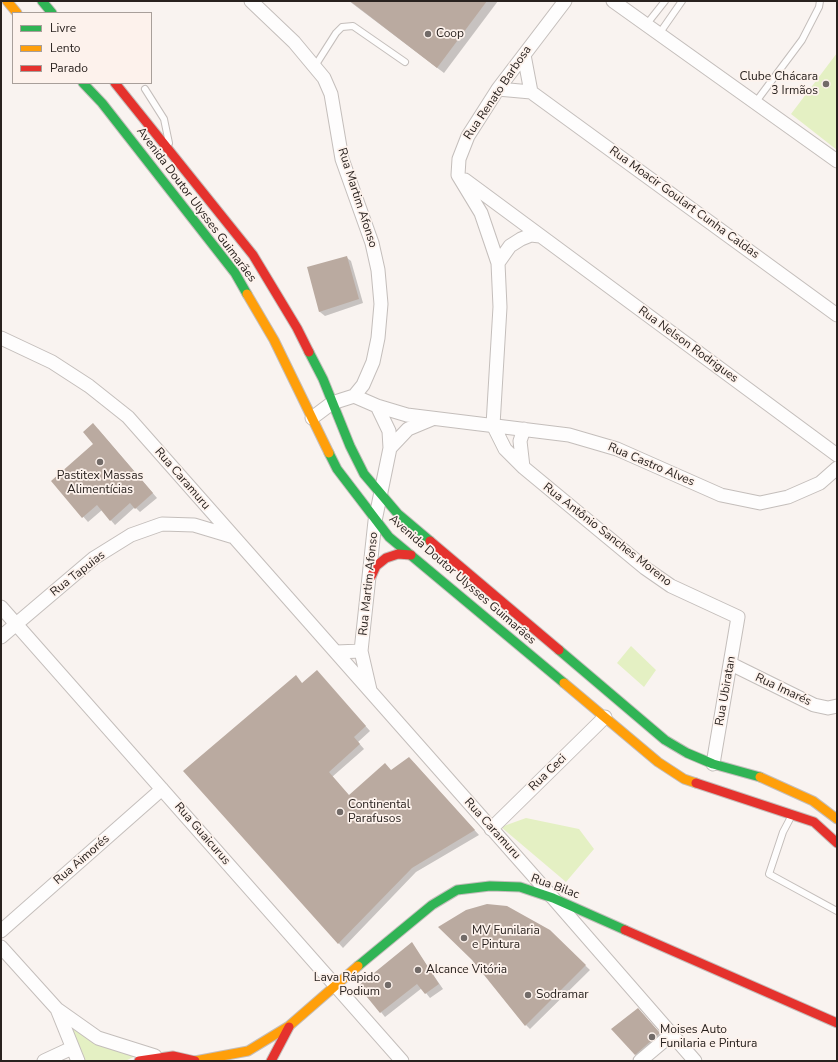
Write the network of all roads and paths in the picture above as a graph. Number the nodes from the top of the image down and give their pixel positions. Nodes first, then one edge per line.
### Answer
1 (7, 1) edge
2 (42, 1) edge
3 (251, 1) edge
4 (565, 1) edge
5 (613, 1) edge
6 (665, 1) edge
7 (682, 1) edge
8 (820, 1) edge
9 (16, 12) edge
10 (51, 12) edge
11 (646, 25) junction
12 (659, 34) junction
13 (524, 55) junction
14 (405, 62) dead end
15 (315, 66) junction
16 (85, 84) edge
17 (115, 84) edge
18 (145, 89) dead end
19 (498, 89) junction
20 (531, 92) junction
21 (755, 103) junction
22 (170, 150) junction
23 (837, 161) edge
24 (458, 175) junction
25 (540, 236) junction
26 (498, 263) junction
27 (837, 315) edge
28 (1, 338) edge
29 (354, 396) junction
30 (332, 403) junction
31 (377, 406) junction
32 (312, 418) junction
33 (432, 419) junction
34 (493, 425) junction
35 (524, 429) junction
36 (390, 448) junction
37 (837, 455) edge
38 (523, 468) junction
39 (837, 468) edge
40 (380, 494) junction
41 (376, 521) junction
42 (234, 537) junction
43 (411, 555) junction
44 (371, 577) junction
45 (1, 607) edge
46 (738, 617) joint
47 (16, 624) junction
48 (1, 638) edge
49 (361, 651) junction
50 (336, 652) junction
51 (731, 664) junction
52 (371, 693) junction
53 (837, 706) edge
54 (605, 717) junction
55 (713, 764) junction
56 (162, 789) junction
57 (793, 814) junction
58 (837, 819) edge
59 (491, 829) junction
60 (837, 843) edge
61 (554, 898) junction
62 (837, 911) edge
63 (1, 931) edge
64 (1, 947) edge
65 (335, 985) junction
66 (57, 1009) junction
67 (837, 1023) edge
68 (289, 1026) junction
69 (672, 1034) junction
70 (72, 1048) junction
71 (157, 1057) junction
72 (44, 1061) edge
73 (78, 1061) edge
74 (139, 1061) edge
75 (195, 1061) edge
76 (271, 1061) edge
77 (402, 1061) edge
78 (640, 1061) edge
79 (695, 1061) edge

1 - 9 main road
2 - 10 main road
3 - 15 street, Rua Martim Afonso
4 - 13 street, Rua Renato Barbosa
5 - 11 street
6 - 11 lane
7 - 12 lane
8 - 21 lane
11 - 12 street
12 - 21 street
13 - 19 street, Rua Renato Barbosa
13 - 20 street
14 - 15 lane
15 - 29 street, Rua Martim Afonso
16 - 32 main road, Avenida Doutor Ulysses Guimarães
17 - 22 main road, Avenida Doutor Ulysses Guimarães
18 - 22 lane
19 - 20 street
19 - 24 street, Rua Renato Barbosa
20 - 27 street, Rua Moacir Goulart Cunha Caldas
21 - 23 street
22 - 30 main road, Avenida Doutor Ulysses Guimarães
24 - 25 street, Rua Nelson Rodrigues
24 - 26 street
25 - 26 street
25 - 37 street, Rua Nelson Rodrigues
26 - 34 street
28 - 42 street, Rua Caramuru
29 - 30 street
29 - 31 street, Rua Castro Alves
30 - 32 street
30 - 40 main road, Avenida Doutor Ulysses Guimarães
31 - 33 street, Rua Castro Alves
31 - 36 street, Rua Martim Afonso
32 - 41 main road, Avenida Doutor Ulysses Guimarães
33 - 34 street, Rua Castro Alves
33 - 36 street, Rua Castro Alves
34 - 35 street, Rua Castro Alves
34 - 38 street, Rua Antônio Sanches Moreno
35 - 38 street
35 - 39 street, Rua Castro Alves
36 - 40 street, Rua Martim Afonso
38 - 46 street, Rua Antônio Sanches Moreno
40 - 41 street, Rua Martim Afonso
40 - 55 main road, Avenida Doutor Ulysses Guimarães
41 - 43 main road, Avenida Doutor Ulysses Guimarães
41 - 44 street, Rua Martim Afonso
42 - 47 street, Rua Tapuias
42 - 50 street, Rua Caramuru
43 - 44 main road
43 - 54 main road, Avenida Doutor Ulysses Guimarães
44 - 49 street, Rua Martim Afonso
45 - 47 street, Rua Guaicurus
46 - 51 street, Rua Ubiratan
47 - 48 street, Rua Tapuias
47 - 56 street, Rua Guaicurus
49 - 50 street
49 - 52 street, Rua Martim Afonso
50 - 52 street, Rua Caramuru
51 - 53 street, Rua Imarés
51 - 55 street, Rua Ubiratan
52 - 59 street, Rua Caramuru
54 - 57 main road, Avenida Doutor Ulysses Guimarães
54 - 59 street, Rua Ceci
55 - 58 main road, Avenida Doutor Ulysses Guimarães
56 - 63 street, Rua Aimorés
56 - 65 street, Rua Guaicurus
57 - 60 main road, Avenida Doutor Ulysses Guimarães
57 - 62 lane
59 - 61 street, Rua Caramuru
61 - 65 main road, Rua Bilac
61 - 67 main road, Rua Bilac
61 - 69 street, Rua Caramuru
64 - 66 street
65 - 68 main road, Rua Bilac
65 - 77 street, Rua Guaicurus
66 - 70 street
66 - 71 street
68 - 75 main road, Rua Bilac
68 - 76 main road, Rua Bilac
69 - 78 street
69 - 79 street, Rua Caramuru
70 - 72 street
70 - 73 street
71 - 74 main road
71 - 75 main road

